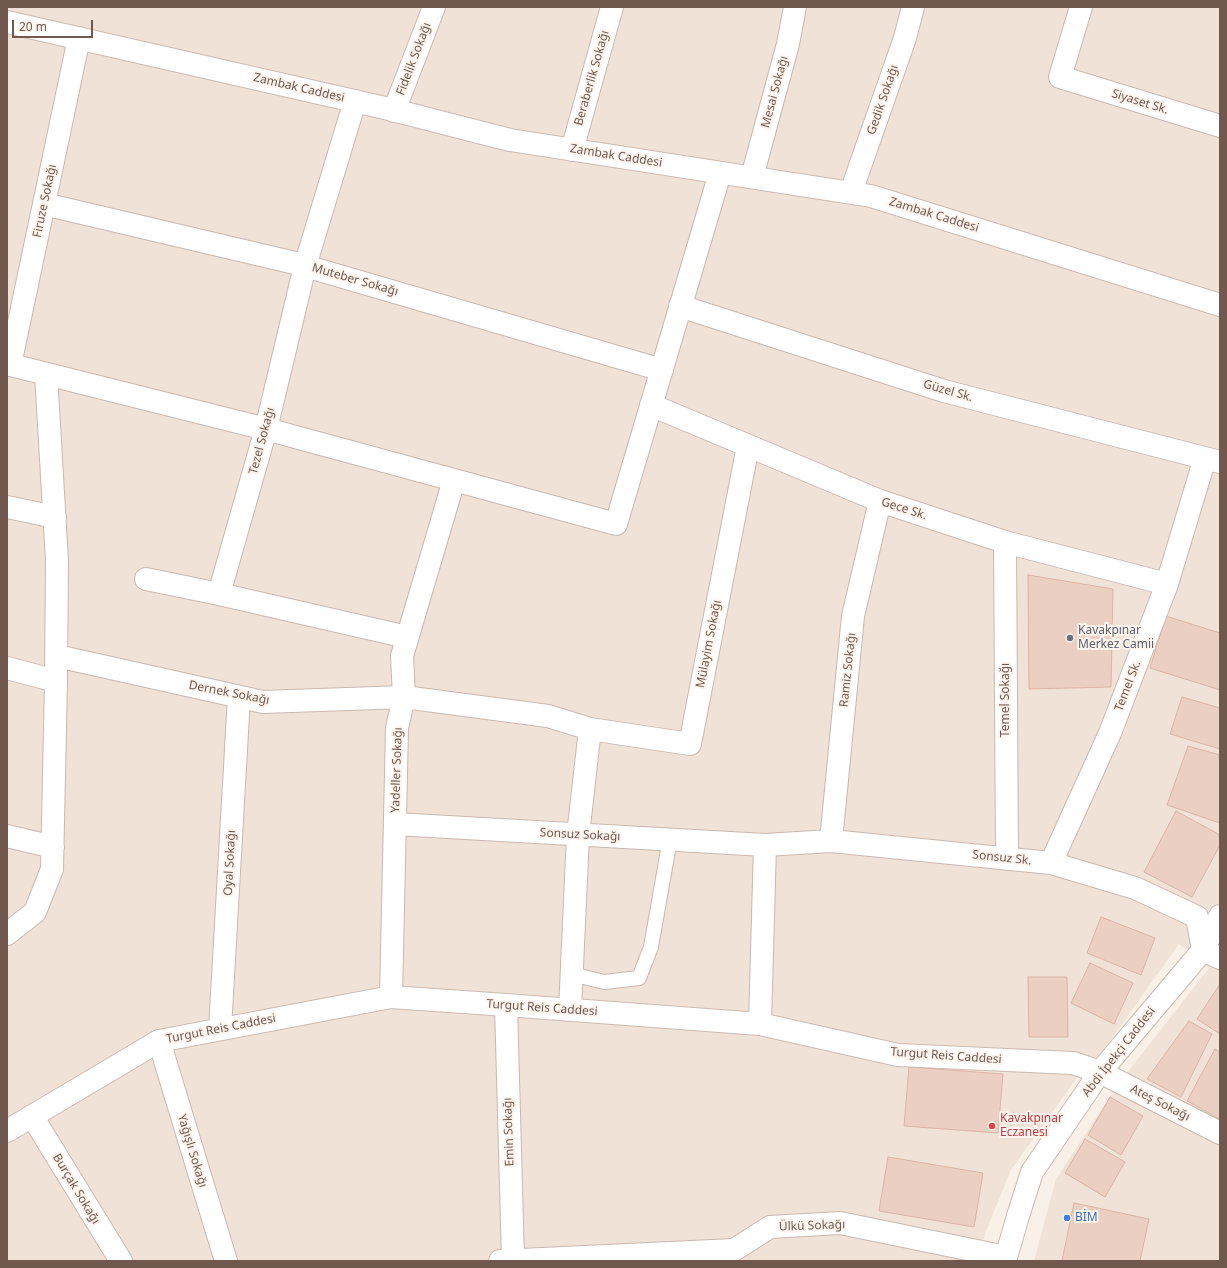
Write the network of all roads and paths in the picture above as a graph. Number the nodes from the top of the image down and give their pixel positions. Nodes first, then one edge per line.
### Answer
1 (434, 7) edge
2 (612, 7) edge
3 (795, 7) edge
4 (913, 7) edge
5 (1081, 7) edge
6 (7, 22) edge
7 (79, 38) junction
8 (355, 101) junction
9 (394, 111) junction
10 (1220, 126) edge
11 (572, 150) junction
12 (720, 173) junction
13 (752, 177) junction
14 (851, 192) junction
15 (44, 204) junction
16 (306, 266) junction
17 (1220, 305) edge
18 (680, 306) junction
19 (9, 364) edge
20 (662, 370) junction
21 (46, 374) junction
22 (651, 405) junction
23 (266, 429) junction
24 (748, 446) junction
25 (1212, 460) edge
26 (454, 480) junction
27 (880, 501) junction
28 (7, 507) edge
29 (55, 517) junction
30 (1005, 542) junction
31 (146, 579) dead end
32 (1167, 584) junction
33 (219, 594) junction
34 (407, 637) junction
35 (56, 656) junction
36 (7, 668) edge
37 (56, 681) junction
38 (239, 697) junction
39 (404, 697) junction
40 (590, 729) junction
41 (395, 824) junction
42 (578, 835) junction
43 (7, 836) edge
44 (670, 840) junction
45 (831, 841) junction
46 (765, 844) junction
47 (53, 847) junction
48 (1007, 859) junction
49 (1051, 863) junction
50 (1220, 916) edge
51 (7, 934) edge
52 (1212, 954) edge
53 (572, 974) junction
54 (392, 997) junction
55 (506, 1005) junction
56 (570, 1010) junction
57 (760, 1024) junction
58 (220, 1029) junction
59 (159, 1042) junction
60 (1100, 1072) junction
61 (32, 1116) junction
62 (7, 1131) edge
63 (1220, 1133) edge
64 (1006, 1259) edge
65 (506, 1260) edge
66 (121, 1261) edge
67 (226, 1261) edge

1 - 9 street, Fidelik Sokağı
2 - 11 street, Beraberlik Sokağı
3 - 13 street, Mesai Sokağı
4 - 14 street, Gedik Sokağı
5 - 10 street, Siyaset Sk.
6 - 7 street, Zambak Caddesi
7 - 8 street, Zambak Caddesi
7 - 15 street, Firuze Sokağı
8 - 9 street, Zambak Caddesi
8 - 16 street, Tezel Sokağı
9 - 11 street, Zambak Caddesi
11 - 12 street, Zambak Caddesi
12 - 13 street, Zambak Caddesi
12 - 18 street
13 - 14 street, Zambak Caddesi
14 - 17 street, Zambak Caddesi
15 - 16 street, Muteber Sokağı
15 - 19 street, Firuze Sokağı
16 - 20 street, Muteber Sokağı
16 - 23 street, Tezel Sokağı
18 - 20 street
18 - 25 street, Güzel Sk.
19 - 21 street
20 - 22 street
21 - 23 street
21 - 29 street
22 - 24 street, Gece Sk.
22 - 26 street
23 - 26 street
23 - 33 street, Tezel Sokağı
24 - 27 street, Gece Sk.
24 - 40 street, Mülayim Sokağı
25 - 32 street, Temel Sk.
26 - 34 street, Yadeller Sokağı
27 - 30 street, Gece Sk.
27 - 45 street, Ramiz Sokağı
28 - 29 street
29 - 35 street
30 - 32 street, Gece Sk.
30 - 48 street, Temel Sokağı
31 - 33 street
32 - 49 street, Temel Sk.
33 - 34 street
34 - 39 street, Yadeller Sokağı
35 - 37 street
35 - 38 street, Dernek Sokağı
36 - 37 street
37 - 47 street
38 - 39 street, Dernek Sokağı
38 - 58 street, Oyal Sokağı
39 - 40 street, Dernek Sokağı
39 - 41 street, Yadeller Sokağı
40 - 42 street
41 - 42 street, Sonsuz Sokağı
41 - 54 street, Yadeller Sokağı
42 - 44 street, Sonsuz Sokağı
42 - 53 street
43 - 47 street
44 - 46 street, Sonsuz Sokağı
44 - 53 lane
45 - 46 street, Sonsuz Sk.
45 - 48 street, Sonsuz Sk.
46 - 57 street
47 - 51 street
48 - 49 street, Sonsuz Sk.
49 - 52 street, Sonsuz Sk.
50 - 52 street, Abdi İpekçi Caddesi
52 - 60 street, Abdi İpekçi Caddesi
53 - 56 street
54 - 55 street, Turgut Reis Caddesi
54 - 58 street, Turgut Reis Caddesi
55 - 56 street, Turgut Reis Caddesi
55 - 65 street, Emin Sokağı
56 - 57 street, Turgut Reis Caddesi
57 - 60 street, Turgut Reis Caddesi
58 - 59 street, Turgut Reis Caddesi
59 - 61 street, Turgut Reis Caddesi
59 - 67 street, Yağışlı Sokağı
60 - 63 street, Ateş Sokağı
60 - 64 street, Abdi İpekçi Caddesi
61 - 62 street, Turgut Reis Caddesi
61 - 66 street, Burçak Sokağı
64 - 65 street, Ülkü Sokağı

